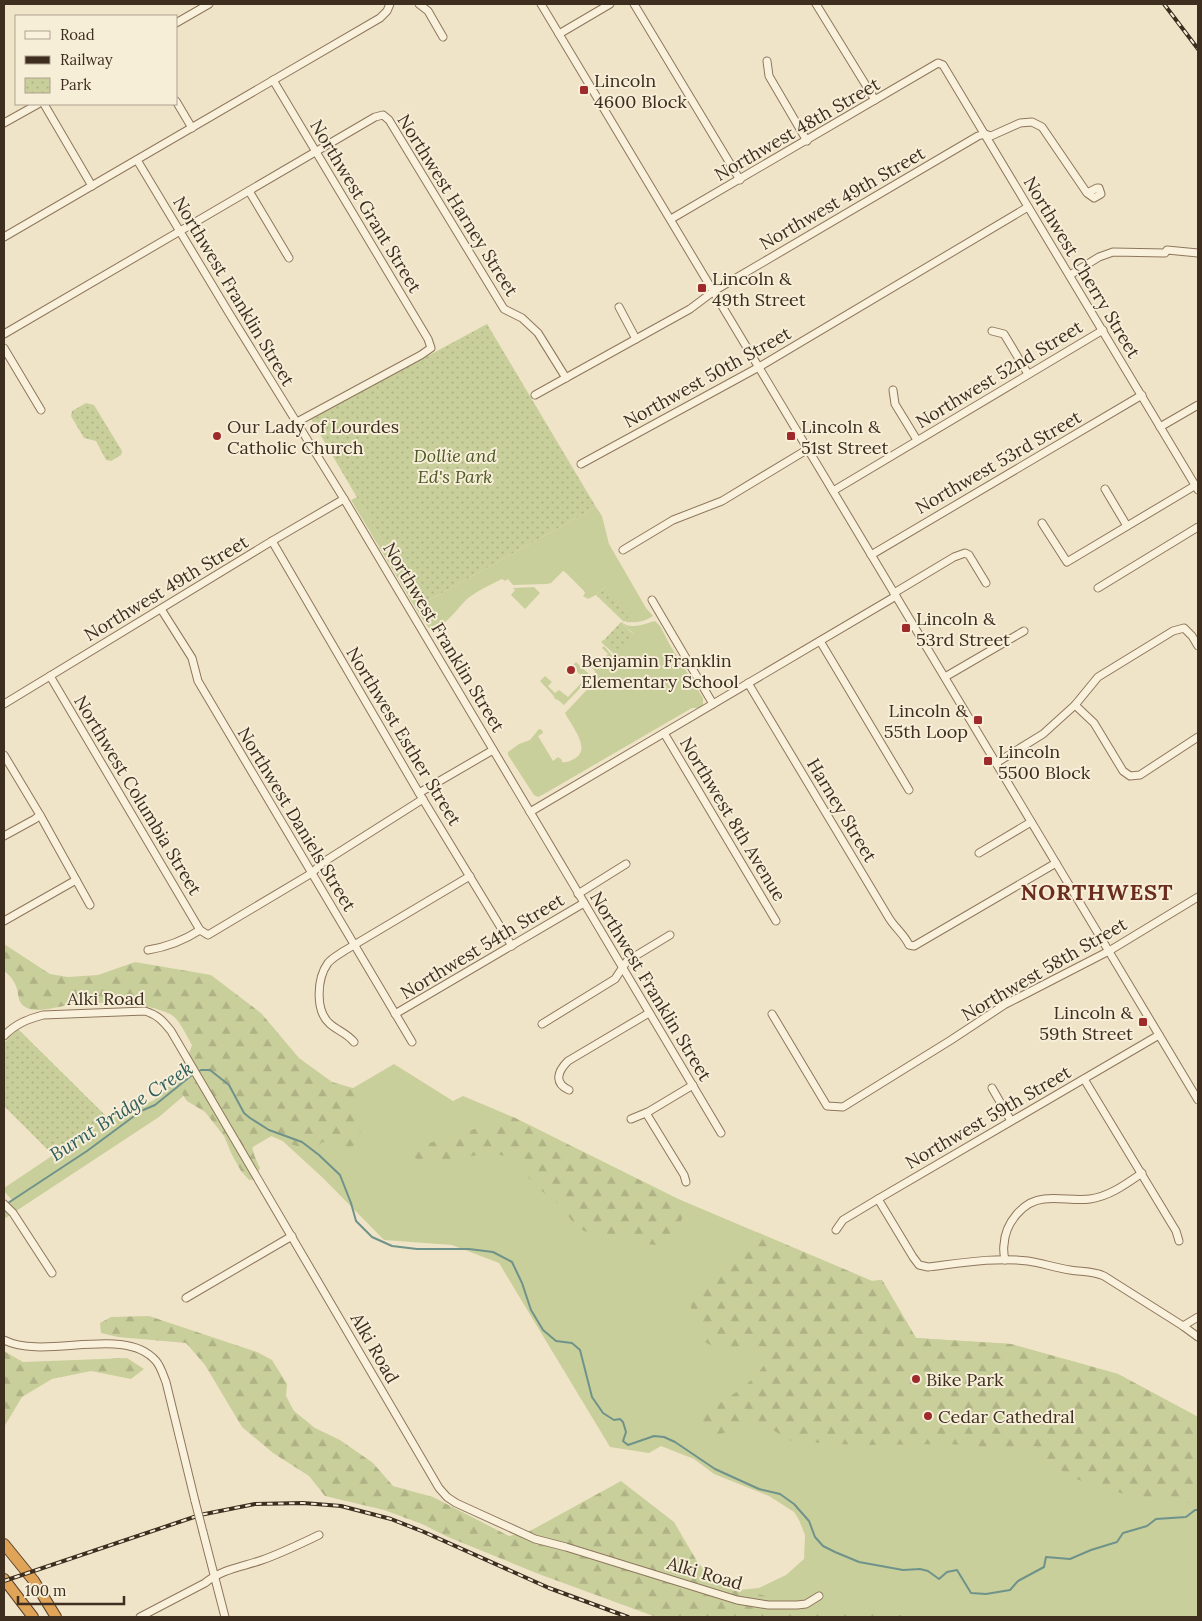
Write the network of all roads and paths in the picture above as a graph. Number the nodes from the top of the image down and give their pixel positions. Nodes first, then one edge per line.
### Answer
1 (390, 4) edge
2 (419, 4) edge
3 (541, 4) edge
4 (610, 4) edge
5 (634, 4) edge
6 (816, 4) edge
7 (205, 5) edge
8 (178, 22) edge
9 (559, 34) junction
10 (443, 37) dead end
11 (767, 61) dead end
12 (938, 63) joint
13 (273, 80) junction
14 (875, 100) junction
15 (178, 104) edge
16 (36, 105) edge
17 (45, 105) edge
18 (4, 123) edge
19 (192, 128) junction
20 (985, 134) junction
21 (806, 140) junction
22 (316, 152) junction
23 (137, 160) junction
24 (740, 180) junction
25 (92, 186) junction
26 (248, 191) junction
27 (1087, 193) dead end
28 (1028, 207) junction
29 (671, 219) junction
30 (180, 231) junction
31 (4, 237) edge
32 (1198, 253) edge
33 (289, 258) dead end
34 (1070, 275) junction
35 (714, 291) junction
36 (619, 307) dead end
37 (1103, 330) junction
38 (992, 331) dead end
39 (4, 334) edge
40 (636, 339) junction
41 (4, 348) edge
42 (759, 367) junction
43 (1028, 374) junction
44 (566, 378) junction
45 (893, 390) dead end
46 (535, 395) dead end
47 (1142, 395) junction
48 (1198, 404) edge
49 (40, 410) dead end
50 (297, 422) junction
51 (1160, 427) junction
52 (916, 440) junction
53 (808, 449) junction
54 (581, 464) dead end
55 (1105, 488) dead end
56 (1197, 488) edge
57 (833, 491) junction
58 (344, 499) junction
59 (1042, 523) dead end
60 (1127, 526) junction
61 (1198, 527) edge
62 (272, 541) junction
63 (623, 550) dead end
64 (871, 554) junction
65 (986, 583) dead end
66 (1098, 588) dead end
67 (895, 595) junction
68 (652, 600) dead end
69 (161, 609) junction
70 (1024, 631) dead end
71 (820, 641) junction
72 (1198, 646) edge
73 (50, 676) junction
74 (945, 677) junction
75 (748, 683) junction
76 (4, 704) edge
77 (713, 704) junction
78 (1075, 705) junction
79 (664, 733) junction
80 (1198, 736) edge
81 (493, 750) junction
82 (4, 755) edge
83 (996, 763) junction
84 (909, 790) dead end
85 (421, 796) junction
86 (530, 812) junction
87 (40, 815) junction
88 (1031, 822) junction
89 (4, 836) edge
90 (979, 853) dead end
91 (1056, 863) junction
92 (626, 864) dead end
93 (312, 873) junction
94 (470, 876) junction
95 (76, 880) junction
96 (578, 894) junction
97 (1198, 897) edge
98 (584, 903) junction
99 (90, 905) dead end
100 (4, 921) edge
101 (776, 921) dead end
102 (200, 930) junction
103 (670, 935) dead end
104 (354, 945) junction
105 (512, 946) junction
106 (148, 950) dead end
107 (1109, 951) junction
108 (622, 968) junction
109 (649, 1013) junction
110 (395, 1014) junction
111 (772, 1014) dead end
112 (542, 1024) dead end
113 (1159, 1035) junction
114 (4, 1036) edge
115 (354, 1042) dead end
116 (412, 1042) dead end
117 (1084, 1079) junction
118 (692, 1085) junction
119 (992, 1088) dead end
120 (569, 1090) dead end
121 (1198, 1100) edge
122 (646, 1113) junction
123 (630, 1119) dead end
124 (1011, 1121) junction
125 (722, 1133) dead end
126 (1142, 1173) junction
127 (686, 1182) dead end
128 (878, 1198) junction
129 (4, 1204) edge
130 (836, 1230) dead end
131 (292, 1236) junction
132 (1179, 1241) dead end
133 (1004, 1260) junction
134 (52, 1273) dead end
135 (186, 1298) dead end
136 (1198, 1317) edge
137 (1183, 1326) junction
138 (1198, 1337) edge
139 (4, 1340) edge
140 (319, 1535) dead end
141 (4, 1544) edge
142 (214, 1576) junction
143 (4, 1579) edge
144 (819, 1596) dead end
145 (33, 1617) edge
146 (56, 1617) edge
147 (140, 1617) edge
148 (225, 1617) edge

1 - 13 street
2 - 10 street
3 - 9 street
4 - 9 street
5 - 24 street
6 - 14 street
7 - 8 street
9 - 29 street
11 - 21 street
12 - 14 street, Northwest 48th Street
12 - 20 street, Northwest Cherry Street
13 - 19 street
13 - 22 street, Northwest Grant Street
14 - 21 street, Northwest 48th Street
15 - 19 street
16 - 18 street
17 - 25 street
19 - 23 street
20 - 27 street, Northwest 49th Street
20 - 28 street, Northwest Cherry Street
20 - 35 street, Northwest 49th Street
21 - 24 street, Northwest 48th Street
22 - 26 street
22 - 44 street, Northwest Harney Street
22 - 50 street, Northwest Grant Street
23 - 25 street
23 - 30 street, Northwest Franklin Street
24 - 29 street, Northwest 48th Street
25 - 31 street
26 - 30 street
26 - 33 street
28 - 34 street, Northwest Cherry Street
28 - 42 street, Northwest 50th Street
29 - 35 street
30 - 39 street
30 - 50 street, Northwest Franklin Street
32 - 34 street
34 - 37 street, Northwest Cherry Street
35 - 40 street, Northwest 49th Street
35 - 42 street
36 - 40 street
37 - 43 street, Northwest 52nd Street
37 - 47 street, Northwest Cherry Street
38 - 43 street
40 - 44 street, Northwest 49th Street
41 - 49 street
42 - 53 street
42 - 54 street, Northwest 50th Street
43 - 52 street, Northwest 52nd Street
44 - 46 street, Northwest 49th Street
45 - 52 street
47 - 51 street, Northwest Cherry Street
47 - 64 street, Northwest 53rd Street
48 - 51 street
50 - 58 street, Northwest Franklin Street
51 - 56 street, Northwest Cherry Street
52 - 57 street, Northwest 52nd Street
53 - 57 street
53 - 63 street
55 - 60 street
56 - 60 street
57 - 64 street
58 - 62 street, Northwest 49th Street
58 - 81 street, Northwest Franklin Street
59 - 60 street
61 - 66 street
62 - 69 street, Northwest 49th Street
62 - 85 street, Northwest Esther Street
64 - 67 street
65 - 67 street
67 - 71 street
67 - 74 street
68 - 77 street
69 - 73 street, Northwest 49th Street
69 - 93 street, Northwest Daniels Street
70 - 74 street
71 - 75 street
71 - 84 street
72 - 78 street
73 - 76 street, Northwest 49th Street
73 - 102 street, Northwest Columbia Street
74 - 83 street
75 - 77 street
75 - 91 street, Harney Street
77 - 79 street
78 - 80 street
78 - 83 street
79 - 86 street
79 - 101 street, Northwest 8th Avenue
81 - 85 street
81 - 86 street, Northwest Franklin Street
82 - 87 street
83 - 88 street
85 - 93 street
85 - 94 street, Northwest Esther Street
86 - 96 street, Northwest Franklin Street
87 - 89 street
87 - 95 street
88 - 90 street
88 - 91 street
91 - 107 street
92 - 96 street, Northwest 54th Street
93 - 102 street
93 - 104 street, Northwest Daniels Street
94 - 104 street
94 - 105 street, Northwest Esther Street
95 - 99 street
95 - 100 street
96 - 98 street, Northwest Franklin Street
97 - 107 street, Northwest 58th Street
98 - 105 street, Northwest 54th Street
98 - 108 street, Northwest Franklin Street
102 - 106 street
103 - 108 street
104 - 110 street, Northwest Daniels Street
104 - 115 street
105 - 110 street, Northwest 54th Street
107 - 111 street, Northwest 58th Street
107 - 113 street
108 - 109 street, Northwest Franklin Street
108 - 112 street
109 - 118 street, Northwest Franklin Street
109 - 120 street
110 - 116 street, Northwest Daniels Street
113 - 117 street, Northwest 59th Street
113 - 121 street
114 - 131 street, Alki Road
117 - 124 street, Northwest 59th Street
117 - 126 street
118 - 122 street
118 - 125 street, Northwest Franklin Street
119 - 124 street
122 - 123 street
122 - 127 street
124 - 128 street, Northwest 59th Street
126 - 132 street
126 - 133 street
128 - 130 street, Northwest 59th Street
128 - 133 street
129 - 134 street
131 - 135 street
131 - 144 street, Alki Road
133 - 137 street
136 - 137 street
137 - 138 street
139 - 142 street, bridge
140 - 142 street
141 - 146 highway
142 - 147 street
142 - 148 street
143 - 145 highway

